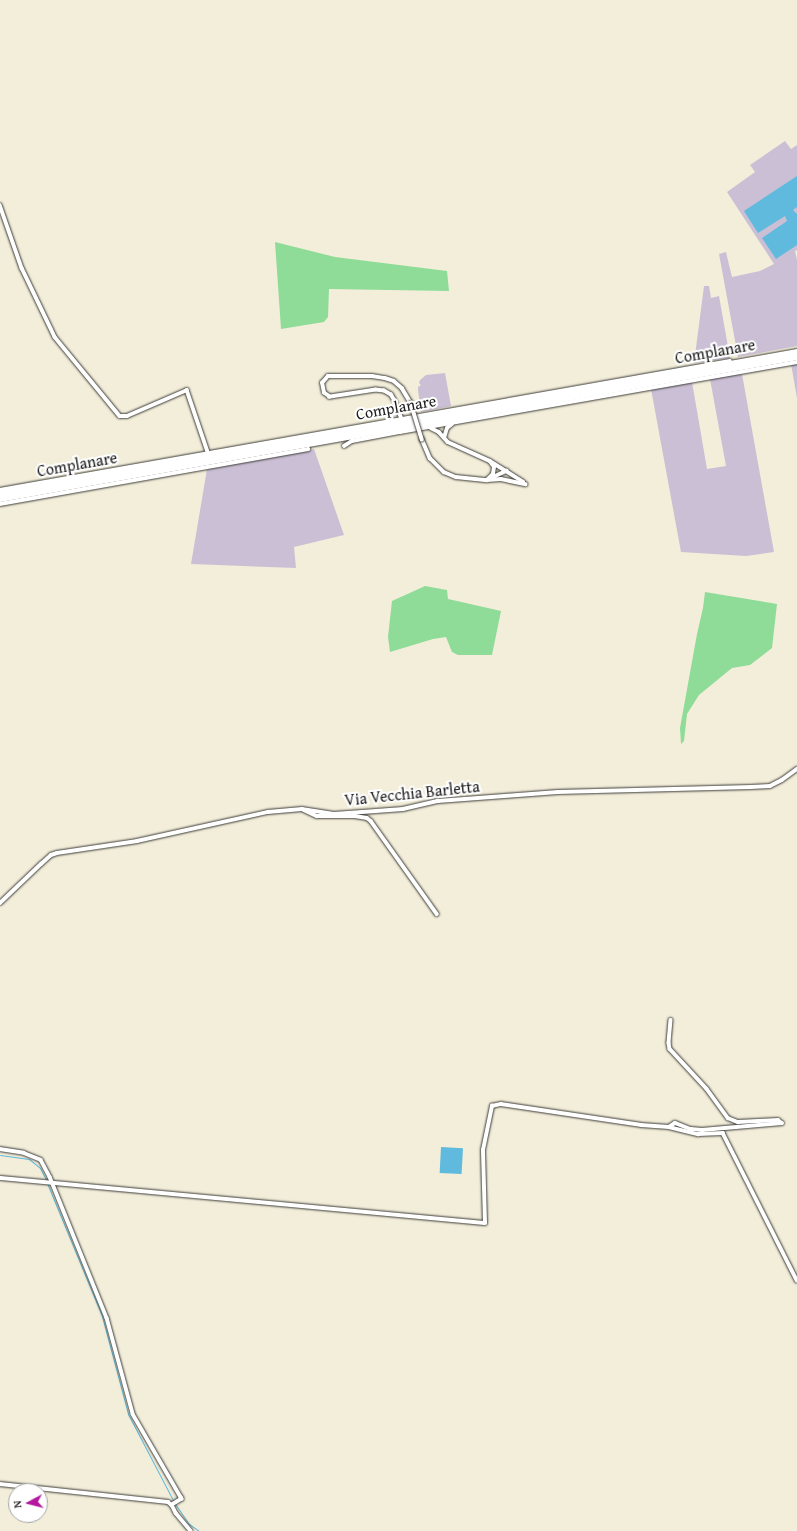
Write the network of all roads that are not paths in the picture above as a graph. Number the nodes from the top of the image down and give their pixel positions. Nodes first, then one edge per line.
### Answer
1 (0, 205) edge
2 (797, 349) edge
3 (797, 352) edge
4 (797, 357) edge
5 (797, 362) edge
6 (401, 418) junction
7 (454, 422) junction
8 (440, 425) junction
9 (426, 427) junction
10 (444, 438) junction
11 (344, 446) dead end
12 (308, 449) dead end
13 (208, 452) junction
14 (490, 461) junction
15 (506, 471) junction
16 (501, 479) junction
17 (487, 480) junction
18 (0, 492) edge
19 (0, 499) edge
20 (0, 504) edge
21 (797, 769) edge
22 (302, 809) junction
23 (0, 903) edge
24 (437, 914) dead end
25 (671, 1020) dead end
26 (669, 1127) junction
27 (0, 1149) edge
28 (0, 1178) edge
29 (51, 1182) junction
30 (797, 1280) edge
31 (0, 1484) edge
32 (174, 1504) junction
33 (191, 1531) edge

1 - 13 street
2 - 6 street, Complanare
3 - 18 highway
4 - 19 highway
5 - 7 street, Complanare
6 - 13 street, Complanare
6 - 17 street, bridge
7 - 8 street, Complanare
7 - 10 street
8 - 9 street, Complanare
8 - 10 street
9 - 10 street
9 - 11 street, Complanare
10 - 14 street
12 - 20 street, Complanare
13 - 18 street, Complanare
14 - 15 street
14 - 17 street
15 - 16 street
15 - 16 street
15 - 17 street
16 - 17 street
21 - 22 street, Via Vecchia Barletta
22 - 23 street, Via Vecchia Barletta
22 - 24 street
25 - 26 street
26 - 29 street
26 - 30 street
27 - 29 street
28 - 29 street
29 - 32 street
31 - 32 street
32 - 33 street

